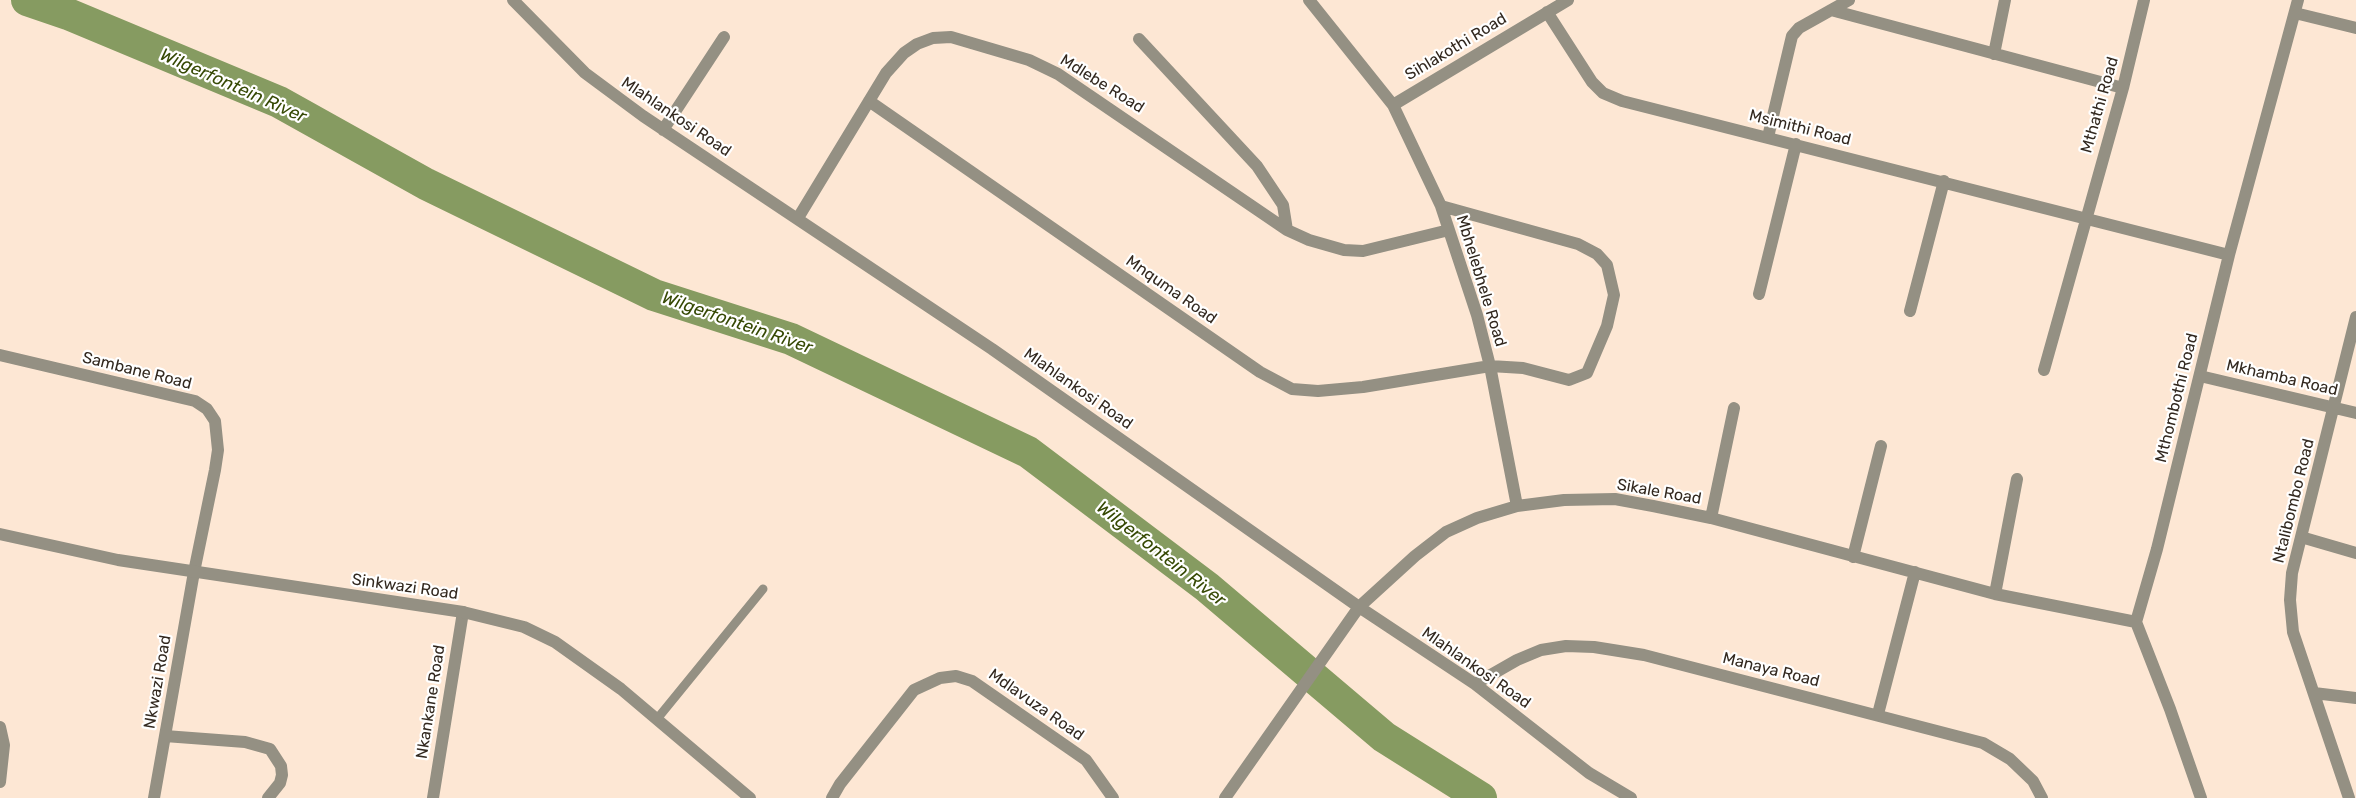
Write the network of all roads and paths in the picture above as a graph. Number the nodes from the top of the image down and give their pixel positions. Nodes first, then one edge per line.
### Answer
1 (513, 0) edge
2 (1309, 0) edge
3 (1568, 0) edge
4 (1849, 0) edge
5 (2005, 0) edge
6 (2144, 0) edge
7 (2297, 6) edge
8 (1831, 10) junction
9 (1546, 12) junction
10 (2356, 28) edge
11 (724, 37) dead end
12 (1138, 39) dead end
13 (1994, 54) junction
14 (2123, 88) junction
15 (868, 101) junction
16 (1393, 105) junction
17 (663, 130) junction
18 (1768, 137) junction
19 (1796, 144) junction
20 (1944, 181) junction
21 (1441, 206) junction
22 (2085, 217) junction
23 (798, 218) junction
24 (1287, 230) junction
25 (1449, 230) junction
26 (2229, 255) junction
27 (1759, 294) dead end
28 (1910, 311) dead end
29 (2356, 317) edge
30 (0, 355) edge
31 (1490, 366) junction
32 (2044, 370) dead end
33 (2200, 376) junction
34 (2335, 407) junction
35 (1734, 408) dead end
36 (2356, 413) edge
37 (1881, 446) dead end
38 (2017, 479) dead end
39 (1517, 506) junction
40 (1711, 518) junction
41 (0, 534) edge
42 (2301, 537) junction
43 (2356, 553) edge
44 (1853, 557) junction
45 (194, 572) junction
46 (1915, 572) junction
47 (763, 589) dead end
48 (1995, 594) junction
49 (1359, 608) junction
50 (463, 612) junction
51 (2136, 622) junction
52 (1475, 684) junction
53 (2314, 693) junction
54 (2356, 698) edge
55 (1878, 714) junction
56 (657, 719) junction
57 (0, 727) edge
58 (165, 736) junction
59 (0, 782) edge
60 (2350, 782) edge
61 (154, 798) edge
62 (268, 798) edge
63 (433, 798) edge
64 (750, 798) edge
65 (832, 798) edge
66 (1113, 798) edge
67 (1225, 798) edge
68 (1631, 798) edge
69 (2042, 798) edge
70 (2201, 798) edge
71 (2349, 798) edge

1 - 17 street, Mlahlankosi Road
2 - 16 street, Mbhelebhele Road
3 - 9 street, Sihlakothi Road
4 - 8 street
5 - 13 street
6 - 14 street, Mthathi Road
7 - 10 street
7 - 26 street, Mthombothi Road
8 - 13 street
8 - 18 street
9 - 16 street, Sihlakothi Road
9 - 18 street, Msimithi Road
11 - 17 street
12 - 24 street
13 - 14 street
14 - 22 street, Mthathi Road
15 - 23 street, Mdlebe Road
15 - 24 street, Mdlebe Road
15 - 31 street, Mnquma Road
16 - 21 street, Mbhelebhele Road
17 - 23 street, Mlahlankosi Road
18 - 19 street, Msimithi Road
19 - 20 street, Msimithi Road
19 - 27 street
20 - 22 street, Msimithi Road
20 - 28 street
21 - 25 street, Mbhelebhele Road
21 - 31 street, Mbhelebhele Road
22 - 26 street, Msimithi Road
22 - 32 street, Mthathi Road
23 - 49 street, Mlahlankosi Road
24 - 25 street, Mdlebe Road
25 - 31 street, Mbhelebhele Road
26 - 33 street, Mthombothi Road
29 - 34 street, Ntalibombo Road
30 - 45 street, Sambane Road
31 - 39 street, Mbhelebhele Road
33 - 34 street, Mkhamba Road
33 - 51 street, Mthombothi Road
34 - 36 street, Mkhamba Road
34 - 42 street, Ntalibombo Road
35 - 40 street
37 - 44 street
38 - 48 street
39 - 40 street, Sikale Road
39 - 49 street, Sikale Road
40 - 44 street, Sikale Road
41 - 45 street, Sinkwazi Road
42 - 43 street
42 - 53 street, Ntalibombo Road
44 - 46 street, Sikale Road
45 - 50 street, Sinkwazi Road
45 - 58 street, Nkwazi Road
46 - 48 street, Sikale Road
46 - 55 street
47 - 56 lane
48 - 51 street, Sikale Road
49 - 52 street, Mlahlankosi Road
49 - 67 street, Sikale Road
50 - 56 street, Sinkwazi Road
50 - 63 street, Nkankane Road
51 - 70 street
52 - 55 street, Manaya Road
52 - 68 street, Mlahlankosi Road
53 - 54 street
53 - 60 street, Ntalibombo Road
55 - 69 street, Manaya Road
56 - 64 street, Sinkwazi Road
57 - 59 street
58 - 61 street, Nkwazi Road
58 - 62 street
60 - 71 street, Ntalibombo Road
65 - 66 street, Mdlavuza Road

